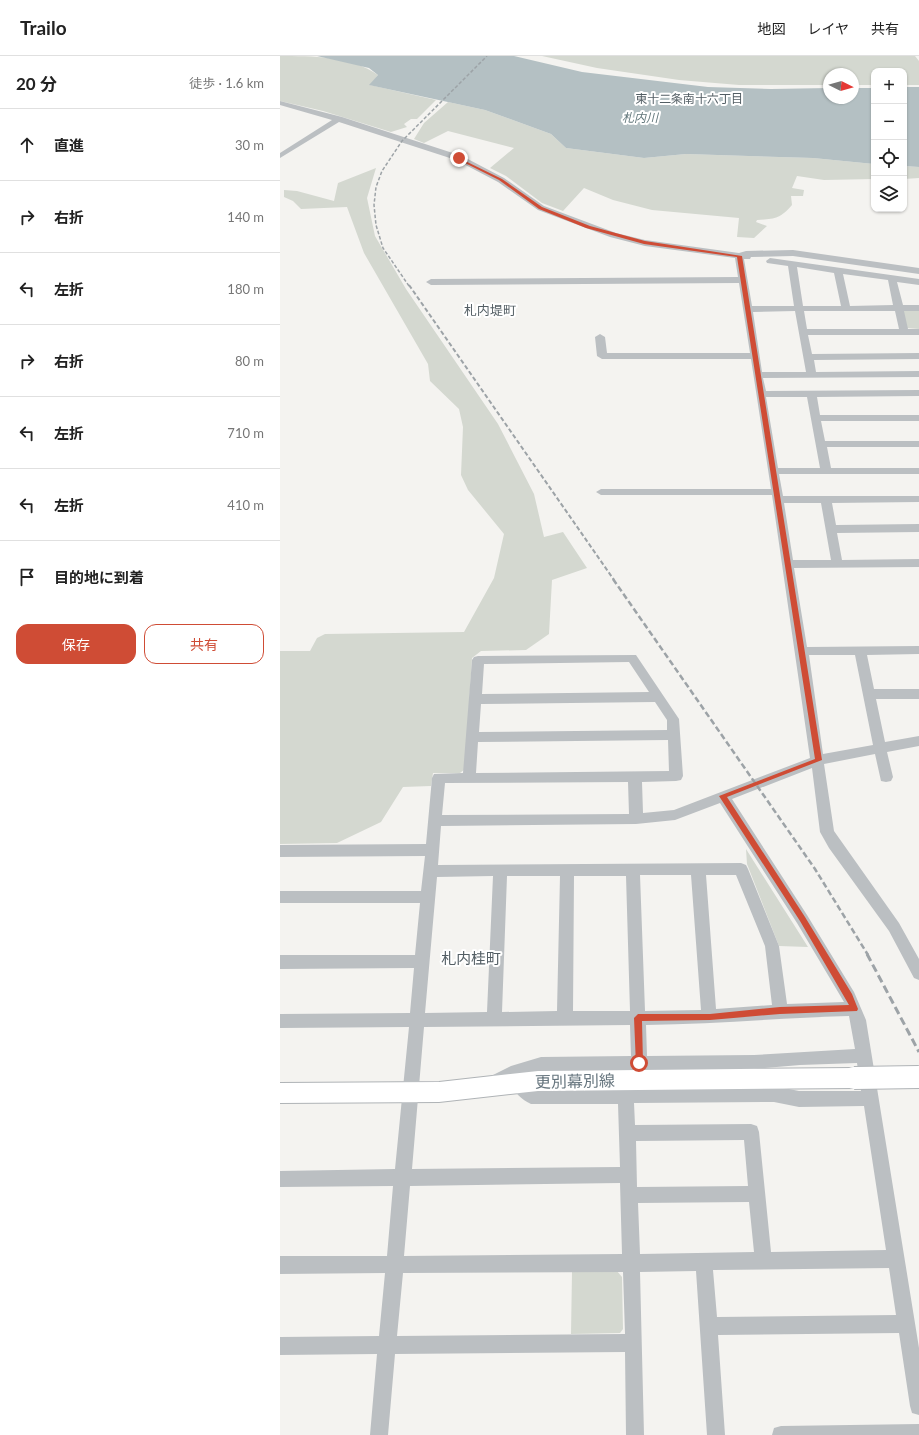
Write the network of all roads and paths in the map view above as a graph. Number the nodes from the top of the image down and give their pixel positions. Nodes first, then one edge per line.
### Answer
1 (280, 103) edge
2 (339, 119) junction
3 (280, 156) edge
4 (740, 256) junction
5 (792, 264) junction
6 (838, 271) junction
7 (919, 271) edge
8 (892, 279) junction
9 (743, 280) junction
10 (431, 282) dead end
11 (919, 282) edge
12 (898, 308) junction
13 (919, 308) edge
14 (748, 309) junction
15 (799, 309) junction
16 (846, 309) junction
17 (803, 332) junction
18 (904, 332) junction
19 (919, 332) edge
20 (600, 336) dead end
21 (755, 356) junction
22 (919, 356) edge
23 (808, 357) junction
24 (917, 374) edge
25 (759, 375) junction
26 (812, 375) junction
27 (919, 389) edge
28 (811, 393) junction
29 (919, 393) edge
30 (761, 394) junction
31 (816, 418) junction
32 (919, 418) edge
33 (821, 444) junction
34 (919, 444) edge
35 (774, 471) junction
36 (826, 471) junction
37 (919, 471) edge
38 (601, 492) dead end
39 (777, 496) junction
40 (919, 499) edge
41 (826, 500) junction
42 (919, 528) edge
43 (830, 529) junction
44 (919, 563) edge
45 (788, 564) junction
46 (837, 564) junction
47 (919, 650) edge
48 (802, 651) junction
49 (860, 651) junction
50 (869, 694) junction
51 (919, 694) edge
52 (658, 697) junction
53 (475, 699) junction
54 (674, 735) junction
55 (472, 737) junction
56 (919, 740) edge
57 (880, 748) junction
58 (818, 760) junction
59 (635, 776) junction
60 (886, 777) dead end
61 (469, 778) junction
62 (723, 796) junction
63 (636, 819) junction
64 (435, 821) junction
65 (432, 850) junction
66 (280, 852) edge
67 (698, 868) junction
68 (633, 869) junction
69 (567, 870) junction
70 (430, 871) junction
71 (500, 871) junction
72 (428, 897) junction
73 (280, 898) edge
74 (423, 961) junction
75 (280, 962) edge
76 (919, 973) edge
77 (854, 1009) junction
78 (780, 1011) junction
79 (710, 1017) junction
80 (638, 1018) junction
81 (565, 1019) junction
82 (418, 1020) junction
83 (494, 1020) junction
84 (280, 1021) edge
85 (864, 1056) junction
86 (639, 1063) junction
87 (919, 1077) edge
88 (517, 1082) junction
89 (490, 1085) junction
90 (411, 1092) junction
91 (280, 1093) edge
92 (626, 1096) junction
93 (870, 1098) junction
94 (628, 1133) junction
95 (629, 1175) junction
96 (403, 1178) junction
97 (280, 1179) edge
98 (757, 1194) junction
99 (629, 1195) junction
100 (895, 1259) junction
101 (764, 1260) junction
102 (704, 1261) junction
103 (632, 1263) junction
104 (395, 1264) junction
105 (280, 1265) edge
106 (906, 1324) junction
107 (708, 1326) junction
108 (634, 1343) junction
109 (387, 1345) junction
110 (280, 1346) edge
111 (919, 1406) edge
112 (919, 1433) edge
113 (379, 1435) edge
114 (635, 1435) edge
115 (716, 1435) edge
116 (781, 1435) edge

1 - 2 street
2 - 3 street
2 - 4 street
4 - 5 street
4 - 7 street
4 - 9 street
5 - 6 street
5 - 15 street
6 - 8 street
6 - 16 street
8 - 11 street
8 - 12 street
9 - 10 street
9 - 14 street
12 - 13 street
12 - 16 street
12 - 18 street
14 - 15 street
14 - 21 street
15 - 16 street
15 - 17 street
17 - 18 street
17 - 23 street
18 - 19 street
20 - 21 street
21 - 25 street
22 - 23 street
23 - 26 street
24 - 26 street
24 - 27 street
25 - 26 street
25 - 30 street
28 - 29 street
28 - 30 street
28 - 31 street
30 - 35 street
31 - 32 street
31 - 33 street
33 - 34 street
33 - 36 street
35 - 36 street
35 - 39 street
36 - 37 street
38 - 39 street
39 - 41 street
39 - 45 street
40 - 41 street
41 - 43 street
42 - 43 street
43 - 46 street
44 - 46 street
45 - 46 street
45 - 48 street
47 - 49 street
48 - 49 street
48 - 58 street
49 - 50 street
50 - 51 street
50 - 57 street
52 - 53 street
52 - 53 street
52 - 54 street
53 - 55 street
54 - 55 street
54 - 59 street
55 - 61 street
56 - 57 street
57 - 58 street
57 - 60 street
58 - 62 street
58 - 76 street
59 - 61 street
59 - 63 street
61 - 64 street
62 - 63 street
62 - 77 street
63 - 64 street
64 - 65 street
65 - 66 street
65 - 70 street
67 - 68 street
67 - 78 street
67 - 79 street
68 - 69 street
68 - 80 street
69 - 71 street
69 - 81 street
70 - 71 street
70 - 72 street
71 - 83 street
72 - 73 street
72 - 74 street
74 - 75 street
74 - 82 street
77 - 78 street
77 - 85 street
78 - 79 street
79 - 80 street
80 - 81 street
80 - 86 street
81 - 83 street
82 - 83 street
82 - 84 street
82 - 90 street
85 - 86 street
85 - 93 street
86 - 89 street
87 - 88 main road, 更別幕別線, bridge
88 - 89 main road, 更別幕別線
88 - 92 street
89 - 90 main road, 更別幕別線
90 - 91 main road, 更別幕別線
90 - 96 street
92 - 93 street
92 - 94 street
93 - 100 street
94 - 95 street
94 - 98 street
95 - 96 street
95 - 99 street
96 - 97 street
96 - 104 street
98 - 99 street
98 - 101 street
99 - 103 street
100 - 101 street
100 - 106 street
101 - 102 street
102 - 103 street
102 - 107 street
103 - 104 street
103 - 108 street
104 - 105 street
104 - 109 street
106 - 107 street
106 - 111 street
107 - 115 street
108 - 109 street
108 - 114 street
109 - 110 street
109 - 113 street
112 - 116 street

